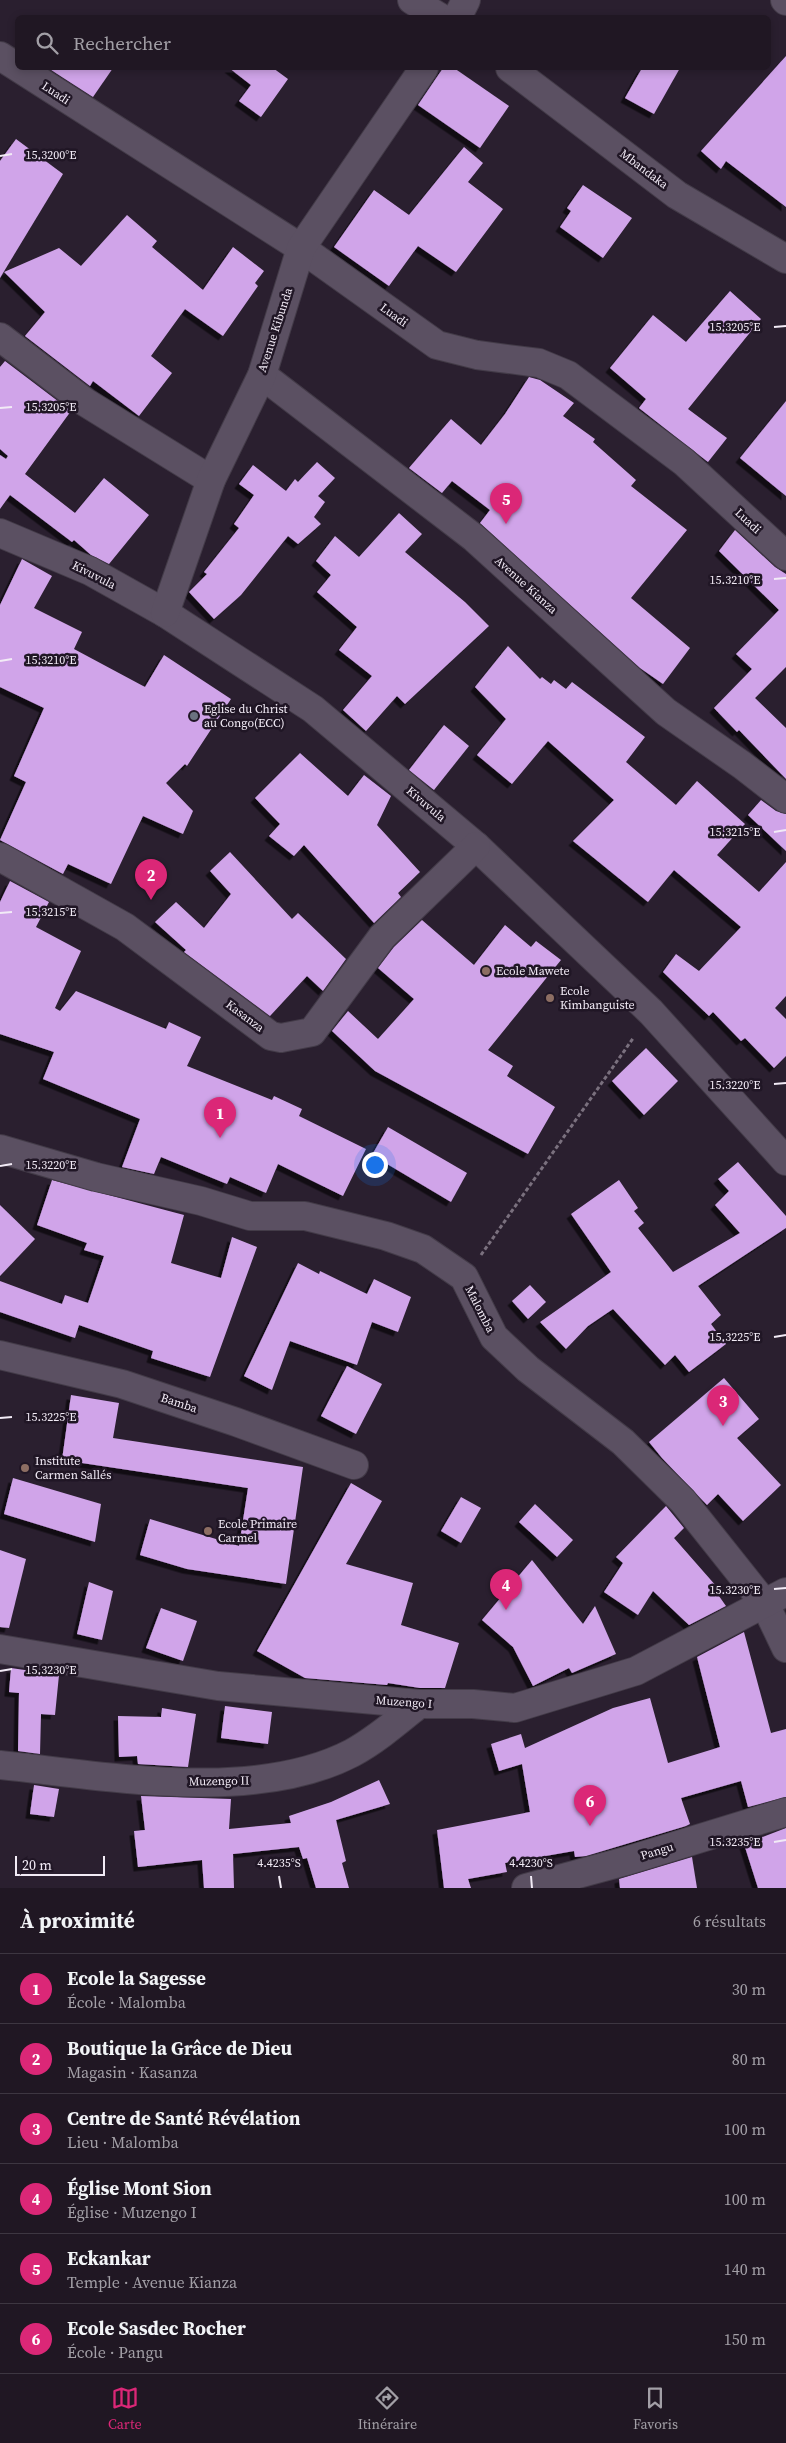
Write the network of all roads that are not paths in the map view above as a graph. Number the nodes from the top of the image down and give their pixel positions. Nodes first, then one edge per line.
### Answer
1 (412, 0) edge
2 (466, 0) edge
3 (436, 15) edge
4 (458, 15) edge
5 (0, 56) edge
6 (15, 66) edge
7 (22, 70) edge
8 (423, 70) edge
9 (513, 70) edge
10 (301, 248) junction
11 (786, 259) edge
12 (0, 337) edge
13 (262, 375) junction
14 (211, 480) junction
15 (0, 533) edge
16 (786, 556) edge
17 (165, 614) junction
18 (786, 799) edge
19 (476, 846) junction
20 (0, 857) edge
21 (0, 1149) edge
22 (786, 1161) edge
23 (0, 1355) edge
24 (354, 1465) dead end
25 (776, 1598) edge
26 (786, 1648) edge
27 (0, 1649) edge
28 (419, 1704) junction
29 (0, 1765) edge
30 (786, 1812) edge
31 (526, 1888) edge

1 - 3 street
2 - 4 street
5 - 6 street, Luadi
7 - 10 street, Luadi
8 - 10 street, Avenue Kibunda
9 - 11 street, Mbandaka
10 - 13 street, Avenue Kibunda
10 - 16 street, Luadi
12 - 14 street
13 - 14 street, Avenue Kibunda
13 - 18 street, Avenue Kianza
14 - 17 street, Avenue Kibunda
15 - 17 street, Kivuvula
17 - 19 street, Kivuvula
19 - 20 street, Kasanza
19 - 22 street, Kivuvula
21 - 25 street, Malomba
23 - 24 street, Bamba
25 - 26 street, Malomba
25 - 28 street, Muzengo I
27 - 28 street, Muzengo I
28 - 29 street, Muzengo II
30 - 31 street, Pangu

